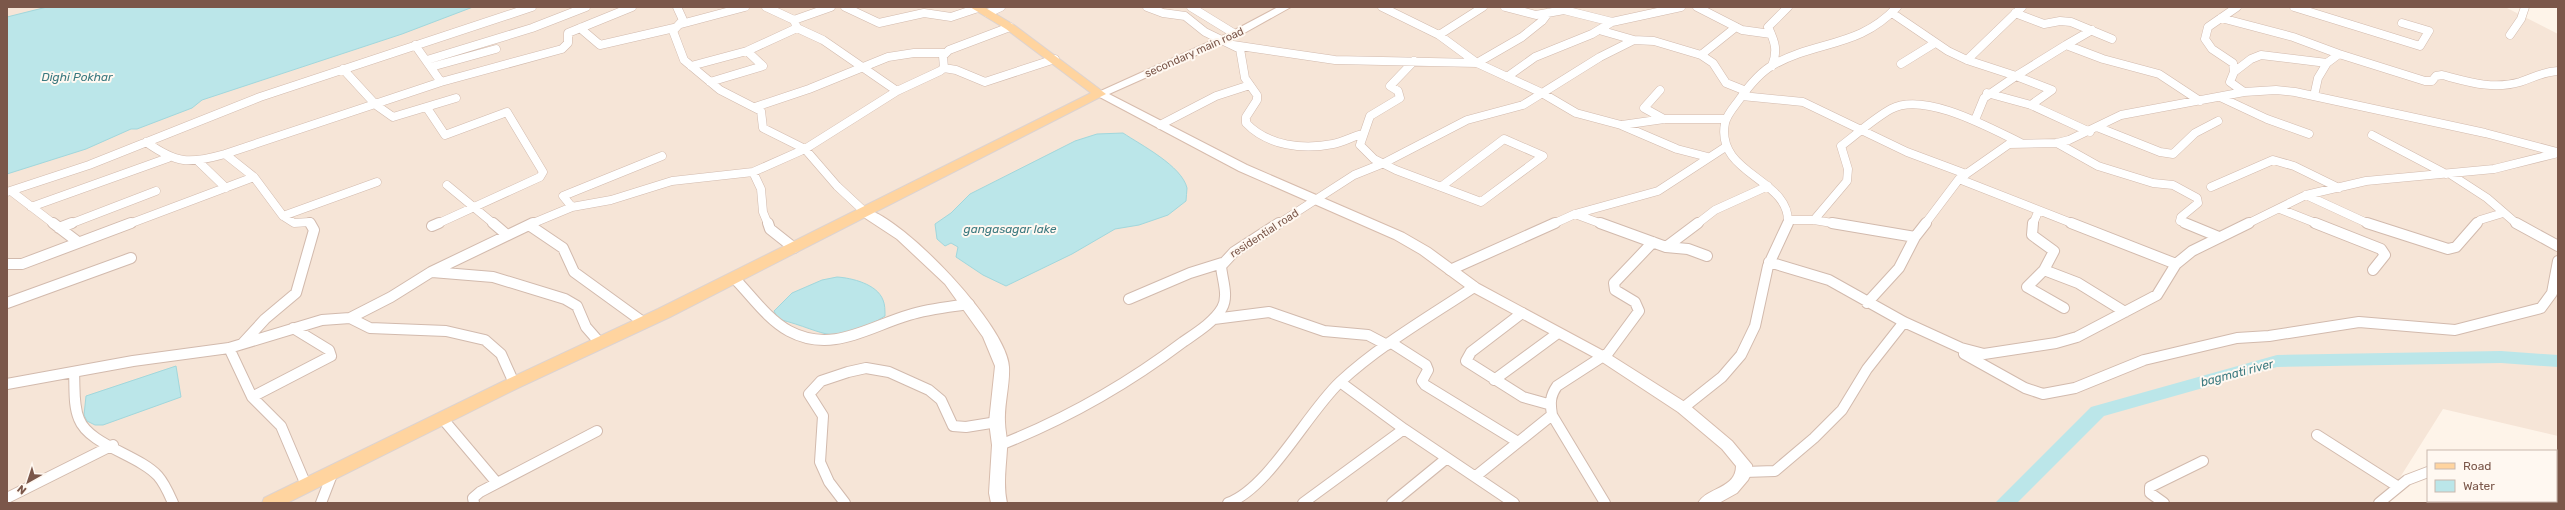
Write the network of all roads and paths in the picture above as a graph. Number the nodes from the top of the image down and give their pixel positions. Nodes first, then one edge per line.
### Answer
1 (532, 7) edge
2 (586, 7) edge
3 (632, 7) edge
4 (677, 7) edge
5 (744, 7) edge
6 (766, 7) edge
7 (831, 7) edge
8 (845, 7) edge
9 (1001, 7) edge
10 (1147, 7) edge
11 (1191, 7) edge
12 (1286, 7) edge
13 (1382, 7) edge
14 (1483, 7) edge
15 (1505, 7) edge
16 (1681, 7) edge
17 (1698, 7) edge
18 (1788, 7) edge
19 (2022, 7) edge
20 (2237, 7) edge
21 (2294, 7) edge
22 (2525, 7) edge
23 (981, 9) edge
24 (1894, 10) edge
25 (1652, 11) edge
26 (1548, 13) junction
27 (2015, 13) junction
28 (2221, 18) junction
29 (794, 20) junction
30 (1612, 22) junction
31 (2402, 23) dead end
32 (681, 24) junction
33 (1010, 27) junction
34 (1736, 27) junction
35 (580, 28) junction
36 (674, 28) junction
37 (797, 28) junction
38 (1599, 30) junction
39 (2092, 30) junction
40 (1235, 34) junction
41 (1771, 34) junction
42 (1439, 35) junction
43 (2510, 35) dead end
44 (2112, 39) dead end
45 (1220, 40) junction
46 (1634, 40) junction
47 (1935, 43) junction
48 (415, 45) junction
49 (1233, 45) junction
50 (2066, 45) junction
51 (496, 49) dead end
52 (747, 51) junction
53 (945, 53) junction
54 (2339, 54) junction
55 (1701, 55) junction
56 (1055, 58) junction
57 (1967, 60) junction
58 (1414, 61) junction
59 (1477, 63) junction
60 (2327, 63) junction
61 (429, 64) junction
62 (1901, 64) dead end
63 (691, 66) junction
64 (1772, 66) junction
65 (862, 67) junction
66 (944, 68) junction
67 (343, 69) junction
68 (2558, 71) edge
69 (2234, 72) junction
70 (2016, 76) junction
71 (1507, 77) junction
72 (441, 82) junction
73 (710, 82) junction
74 (1250, 85) junction
75 (1660, 90) dead end
76 (897, 91) junction
77 (2244, 92) junction
78 (1542, 93) junction
79 (1987, 93) junction
80 (1100, 94) junction
81 (1744, 94) junction
82 (2314, 96) junction
83 (2220, 97) junction
84 (456, 98) dead end
85 (2200, 101) junction
86 (376, 104) junction
87 (2031, 105) junction
88 (755, 107) junction
89 (427, 108) junction
90 (1664, 119) junction
91 (1726, 119) junction
92 (1975, 120) junction
93 (2218, 121) dead end
94 (1160, 125) junction
95 (1621, 125) junction
96 (2093, 129) junction
97 (1863, 132) junction
98 (1362, 134) junction
99 (2309, 134) dead end
100 (2372, 135) dead end
101 (146, 142) junction
102 (2021, 143) junction
103 (2057, 143) junction
104 (1724, 148) junction
105 (805, 150) junction
106 (2558, 152) edge
107 (225, 154) junction
108 (662, 156) dead end
109 (1708, 157) junction
110 (168, 158) junction
111 (199, 162) junction
112 (1384, 163) junction
113 (753, 172) junction
114 (2448, 174) junction
115 (254, 177) junction
116 (1962, 177) junction
117 (377, 182) dead end
118 (447, 185) dead end
119 (1442, 186) junction
120 (1768, 186) junction
121 (2211, 187) dead end
122 (226, 188) junction
123 (2339, 188) junction
124 (156, 191) dead end
125 (9, 192) edge
126 (2306, 195) junction
127 (1316, 199) junction
128 (31, 207) junction
129 (474, 207) junction
130 (572, 207) junction
131 (2280, 209) junction
132 (2038, 212) junction
133 (866, 213) junction
134 (2503, 213) junction
135 (1575, 214) junction
136 (283, 216) junction
137 (1788, 220) junction
138 (1814, 220) junction
139 (529, 225) junction
140 (432, 226) dead end
141 (59, 228) junction
142 (507, 235) junction
143 (1915, 237) junction
144 (2219, 237) junction
145 (78, 242) junction
146 (1653, 242) junction
147 (2558, 246) edge
148 (1666, 247) junction
149 (794, 248) junction
150 (1707, 256) dead end
151 (131, 258) dead end
152 (2558, 261) edge
153 (1769, 262) junction
154 (1222, 263) junction
155 (7, 264) edge
156 (2176, 264) junction
157 (1450, 270) junction
158 (2044, 270) junction
159 (2373, 270) dead end
160 (431, 272) junction
161 (734, 278) junction
162 (1474, 287) junction
163 (1129, 299) dead end
164 (7, 303) edge
165 (1867, 303) junction
166 (969, 304) junction
167 (2064, 308) dead end
168 (2125, 312) junction
169 (1522, 313) junction
170 (350, 318) junction
171 (1214, 320) junction
172 (643, 322) junction
173 (1902, 324) junction
174 (293, 328) junction
175 (1558, 333) junction
176 (243, 343) junction
177 (600, 343) junction
178 (1389, 344) junction
179 (229, 348) junction
180 (1604, 357) junction
181 (74, 373) junction
182 (1494, 380) junction
183 (1340, 382) junction
184 (514, 383) junction
185 (7, 384) edge
186 (252, 397) junction
187 (1548, 404) junction
188 (1683, 408) junction
189 (1552, 415) junction
190 (442, 418) junction
191 (997, 422) junction
192 (1404, 429) junction
193 (597, 431) dead end
194 (2316, 435) dead end
195 (1518, 442) junction
196 (1000, 445) junction
197 (114, 446) junction
198 (1446, 458) junction
199 (2202, 461) dead end
200 (334, 470) junction
201 (1744, 472) junction
202 (2427, 472) edge
203 (1476, 476) junction
204 (497, 483) junction
205 (306, 485) junction
206 (2397, 486) junction
207 (7, 498) edge
208 (173, 503) edge
209 (271, 503) edge
210 (321, 503) edge
211 (474, 503) edge
212 (845, 503) edge
213 (999, 503) edge
214 (1228, 503) edge
215 (1303, 503) edge
216 (1392, 503) edge
217 (1514, 503) edge
218 (1605, 503) edge
219 (1706, 503) edge
220 (2164, 503) edge
221 (2379, 503) edge

1 - 48 street
2 - 61 street
3 - 35 street
4 - 32 street
5 - 32 street
6 - 29 street
7 - 29 street
8 - 23 street
9 - 23 street
10 - 45 street
11 - 40 street
12 - 40 street, secondary main road
13 - 42 street
14 - 42 street
15 - 26 street
16 - 25 street
17 - 34 street
18 - 41 street
19 - 27 street
20 - 28 street
21 - 31 street
22 - 43 street
23 - 33 main road
24 - 47 street
24 - 64 street
25 - 30 street
26 - 30 street
26 - 59 street
27 - 39 street
27 - 57 street
28 - 54 street
28 - 69 street
29 - 37 street
30 - 38 street
32 - 36 street
33 - 53 street
33 - 56 main road
34 - 41 street
34 - 55 street
35 - 36 street
35 - 72 street
36 - 63 street
37 - 52 street
37 - 65 street
38 - 46 street
38 - 71 street
39 - 44 street
39 - 50 street
40 - 45 street, secondary main road
41 - 64 street
42 - 59 street
45 - 49 street
45 - 80 street, secondary main road
46 - 55 street
46 - 78 street, residential road
47 - 57 street
47 - 62 street
48 - 61 street
48 - 67 street
49 - 58 street
49 - 74 street
50 - 70 street
50 - 85 street
51 - 61 street
52 - 63 street
52 - 73 street
53 - 65 street
53 - 66 street
54 - 60 street
54 - 68 street
55 - 81 street
56 - 66 street
56 - 80 main road
57 - 70 street
58 - 59 street
58 - 98 street
59 - 71 street
60 - 69 street
60 - 82 street
61 - 72 street
63 - 73 street
64 - 81 street
65 - 76 street
65 - 88 street
66 - 76 street
67 - 86 street
67 - 101 street
69 - 77 street
70 - 79 street
70 - 87 street
71 - 78 street
72 - 86 street
73 - 88 street
74 - 94 street
74 - 98 street
75 - 90 street
76 - 105 street
77 - 82 street
77 - 83 street
78 - 95 street
78 - 112 street, residential road
79 - 87 street
79 - 92 street
80 - 94 street
80 - 133 main road
81 - 91 street
81 - 97 street
82 - 106 street
83 - 85 street
83 - 99 street
84 - 89 street
85 - 96 street
86 - 89 street
86 - 107 street
87 - 96 street
88 - 105 street
89 - 129 street
90 - 91 street
90 - 95 street
91 - 104 street
92 - 97 street
92 - 102 street
93 - 96 street
94 - 127 street
95 - 109 street
96 - 103 street
97 - 116 street
97 - 138 street
98 - 112 street
100 - 114 street
101 - 110 street
101 - 125 street
102 - 103 street
102 - 116 street
103 - 144 street
104 - 109 street
104 - 120 street
105 - 113 street
105 - 133 street
106 - 114 street
107 - 111 street
107 - 115 street
108 - 130 street
109 - 135 street
110 - 111 street
110 - 128 street
111 - 122 street
112 - 119 street
112 - 127 street, residential road
113 - 130 street
113 - 149 street
114 - 123 street
114 - 134 street
115 - 122 street
115 - 136 street
116 - 132 street
116 - 143 street
117 - 136 street
118 - 129 street
119 - 119 street
120 - 137 street
120 - 148 street
121 - 123 street
122 - 145 street
123 - 126 street
124 - 141 street
125 - 128 street
126 - 131 street
126 - 134 street
127 - 154 street, residential road
127 - 157 street
128 - 141 street
129 - 140 street
129 - 142 street
130 - 139 street
131 - 144 street
131 - 159 street
132 - 156 street
132 - 158 street
133 - 149 main road
133 - 166 street
134 - 147 street
135 - 146 street
135 - 157 street
136 - 176 street
137 - 138 street
137 - 153 street
138 - 143 street
139 - 142 street
139 - 172 street
141 - 145 street
142 - 160 street
143 - 165 street
144 - 156 street
145 - 155 street
146 - 148 street
146 - 180 street
148 - 150 street
149 - 161 main road
151 - 164 street
152 - 173 street
153 - 165 street
153 - 188 street
154 - 163 street
154 - 171 street, residential road
156 - 168 street
157 - 162 street
158 - 167 street
158 - 168 street
160 - 170 street
160 - 177 street
161 - 166 street
161 - 172 main road
162 - 169 street
162 - 178 street
165 - 173 street
166 - 191 street
168 - 173 street
169 - 175 street
169 - 182 street
170 - 174 street
170 - 184 street
171 - 178 street
171 - 196 street, residential road
172 - 177 main road
173 - 201 street
174 - 176 street
174 - 186 street
175 - 180 street
175 - 182 street
176 - 179 street
177 - 184 main road
178 - 183 street
178 - 195 street
179 - 181 street
179 - 186 street
180 - 187 street
180 - 188 street
181 - 185 street
181 - 197 street
182 - 187 street
183 - 192 street
183 - 214 street
184 - 190 main road
186 - 205 street
187 - 189 street
188 - 201 street
189 - 195 street
189 - 218 street
190 - 200 main road
190 - 204 street
191 - 196 street
191 - 212 street
192 - 198 street
192 - 215 street
193 - 204 street
194 - 206 street
195 - 203 street
196 - 213 street
197 - 207 street
197 - 208 street
198 - 203 street
198 - 216 street
199 - 220 street
200 - 205 main road
200 - 210 street
201 - 219 street
202 - 206 street
203 - 217 street
204 - 211 street
205 - 209 main road
206 - 221 street

